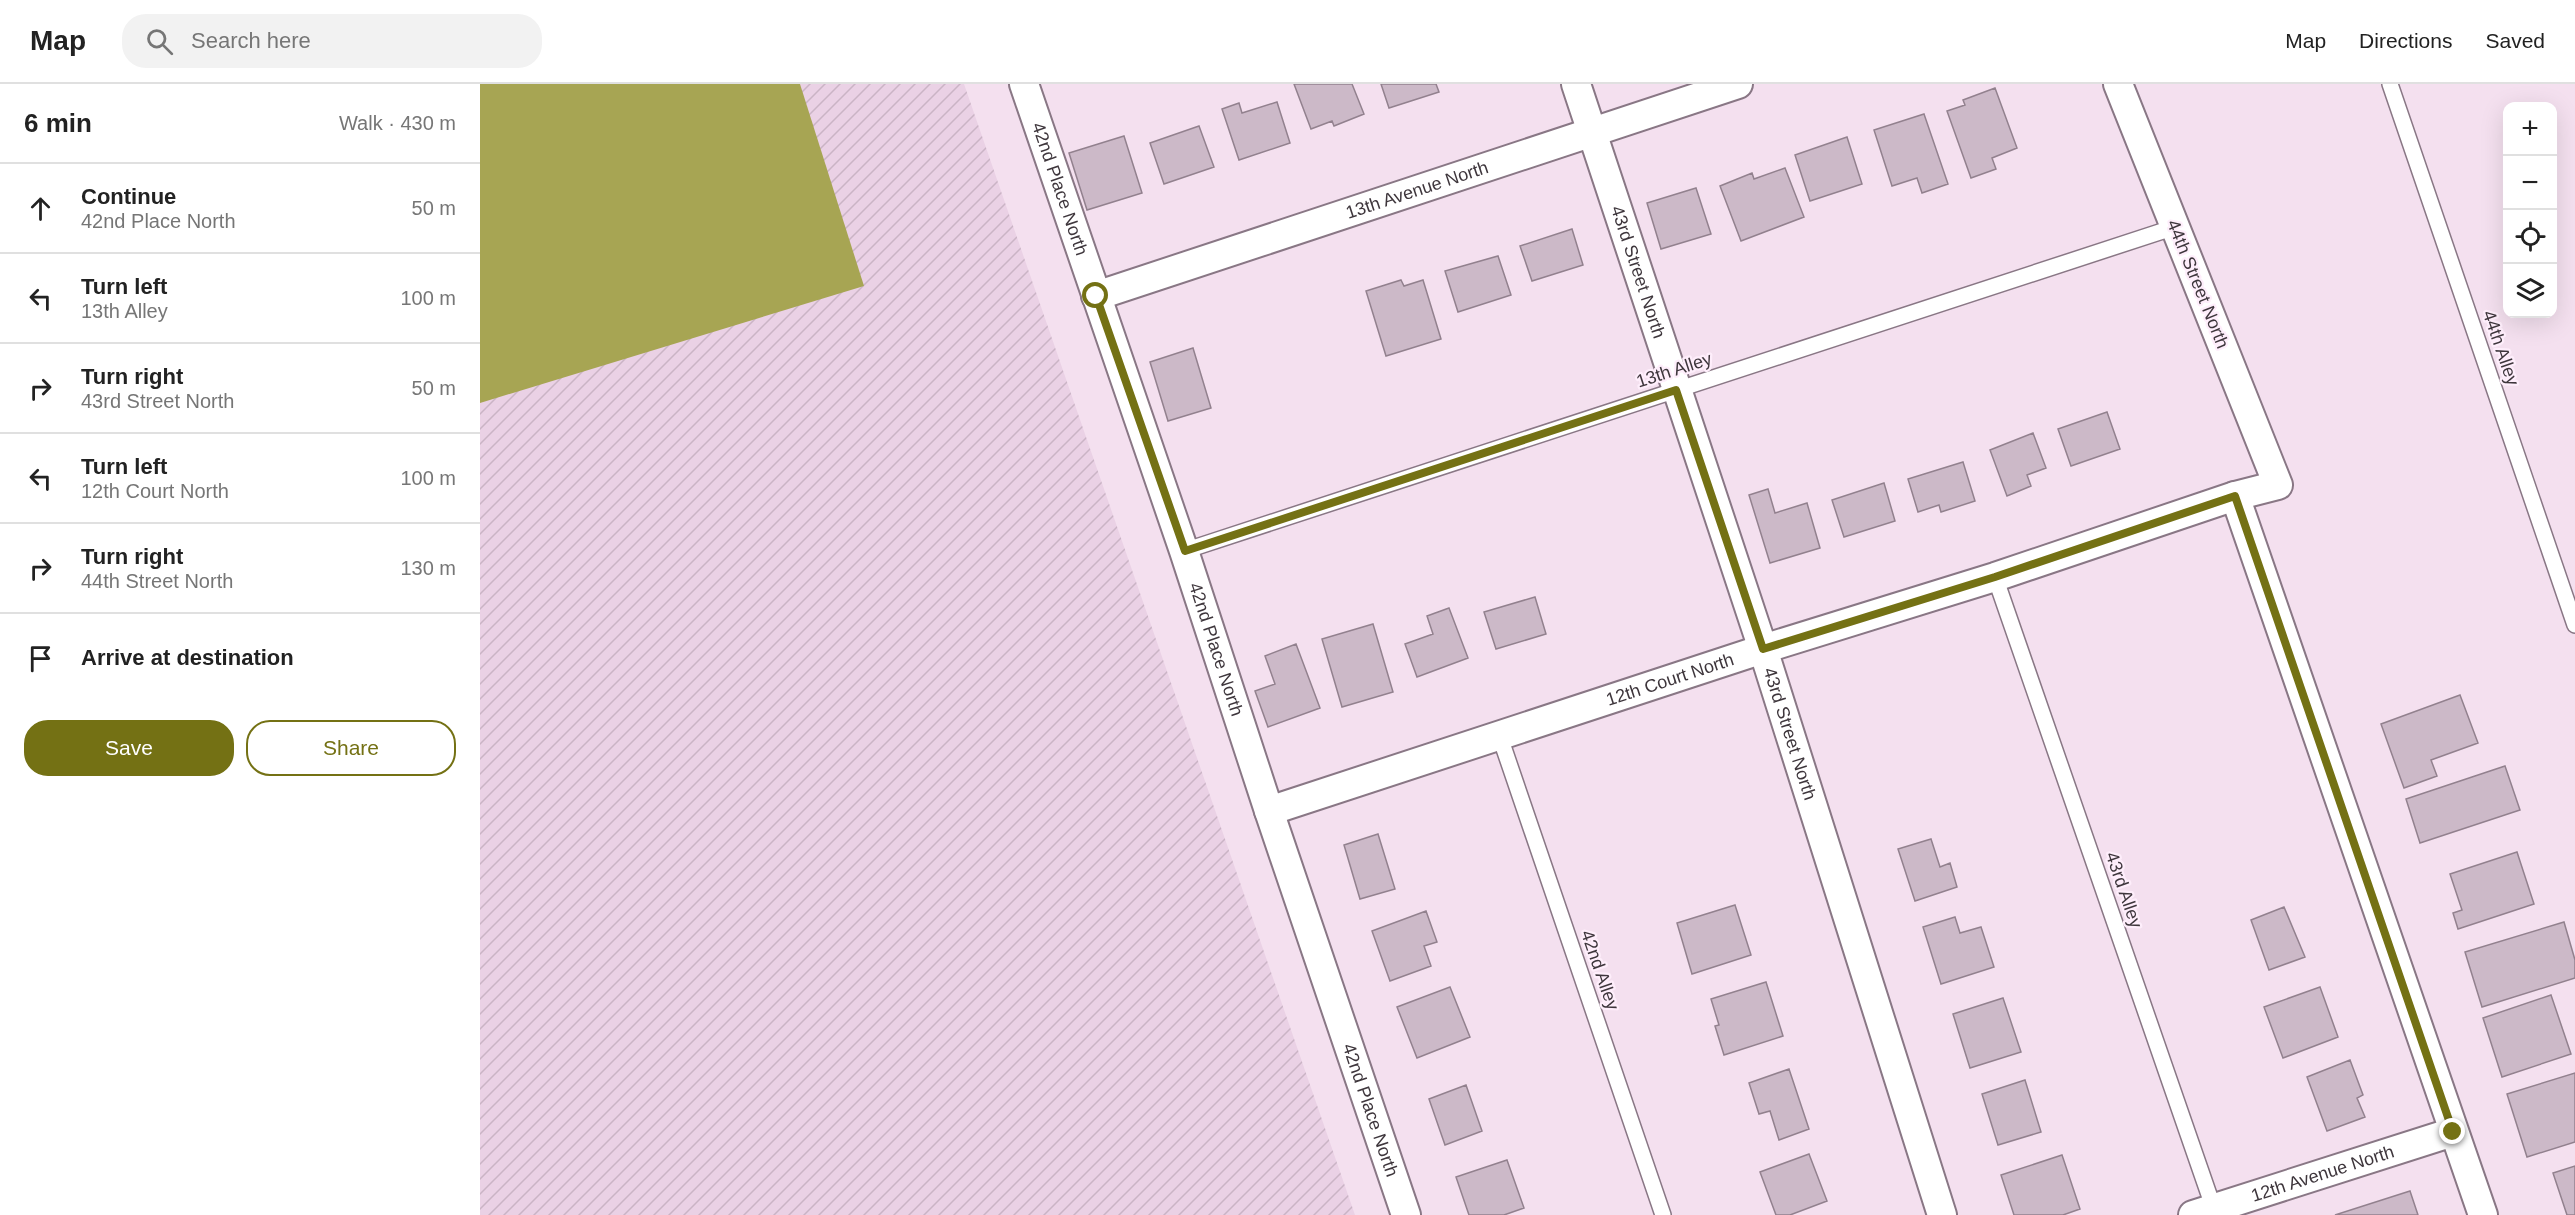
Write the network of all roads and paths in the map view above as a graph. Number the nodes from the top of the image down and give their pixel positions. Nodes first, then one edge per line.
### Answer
1 (1024, 84) edge
2 (1576, 84) edge
3 (1738, 84) edge
4 (2118, 84) edge
5 (2390, 84) edge
6 (1592, 132) junction
7 (2175, 227) junction
8 (1096, 296) junction
9 (1676, 390) junction
10 (2278, 485) joint
11 (2235, 496) junction
12 (1185, 551) junction
13 (1995, 577) junction
14 (2575, 625) edge
15 (1763, 649) junction
16 (1500, 737) junction
17 (1269, 811) junction
18 (2453, 1132) junction
19 (2207, 1213) edge
20 (1406, 1215) edge
21 (1663, 1215) edge
22 (1942, 1215) edge
23 (2483, 1215) edge

1 - 8 street, 42nd Place North
2 - 6 street, 43rd Street North
3 - 6 street, 13th Avenue North
4 - 7 street, 44th Street North
5 - 14 lane, 44th Alley
6 - 8 street, 13th Avenue North
6 - 9 street, 43rd Street North
7 - 9 lane, 13th Alley
7 - 10 street, 44th Street North
8 - 12 street, 42nd Place North
9 - 12 lane, 13th Alley
9 - 15 street, 43rd Street North
10 - 11 street, 12th Court North
11 - 13 street, 12th Court North
11 - 18 street
12 - 17 street, 42nd Place North
13 - 15 street, 12th Court North
13 - 19 lane, 43rd Alley
15 - 16 street, 12th Court North
15 - 22 street, 43rd Street North
16 - 17 street, 12th Court North
16 - 21 lane, 42nd Alley
17 - 20 street, 42nd Place North
18 - 19 street, 12th Avenue North
18 - 23 street

